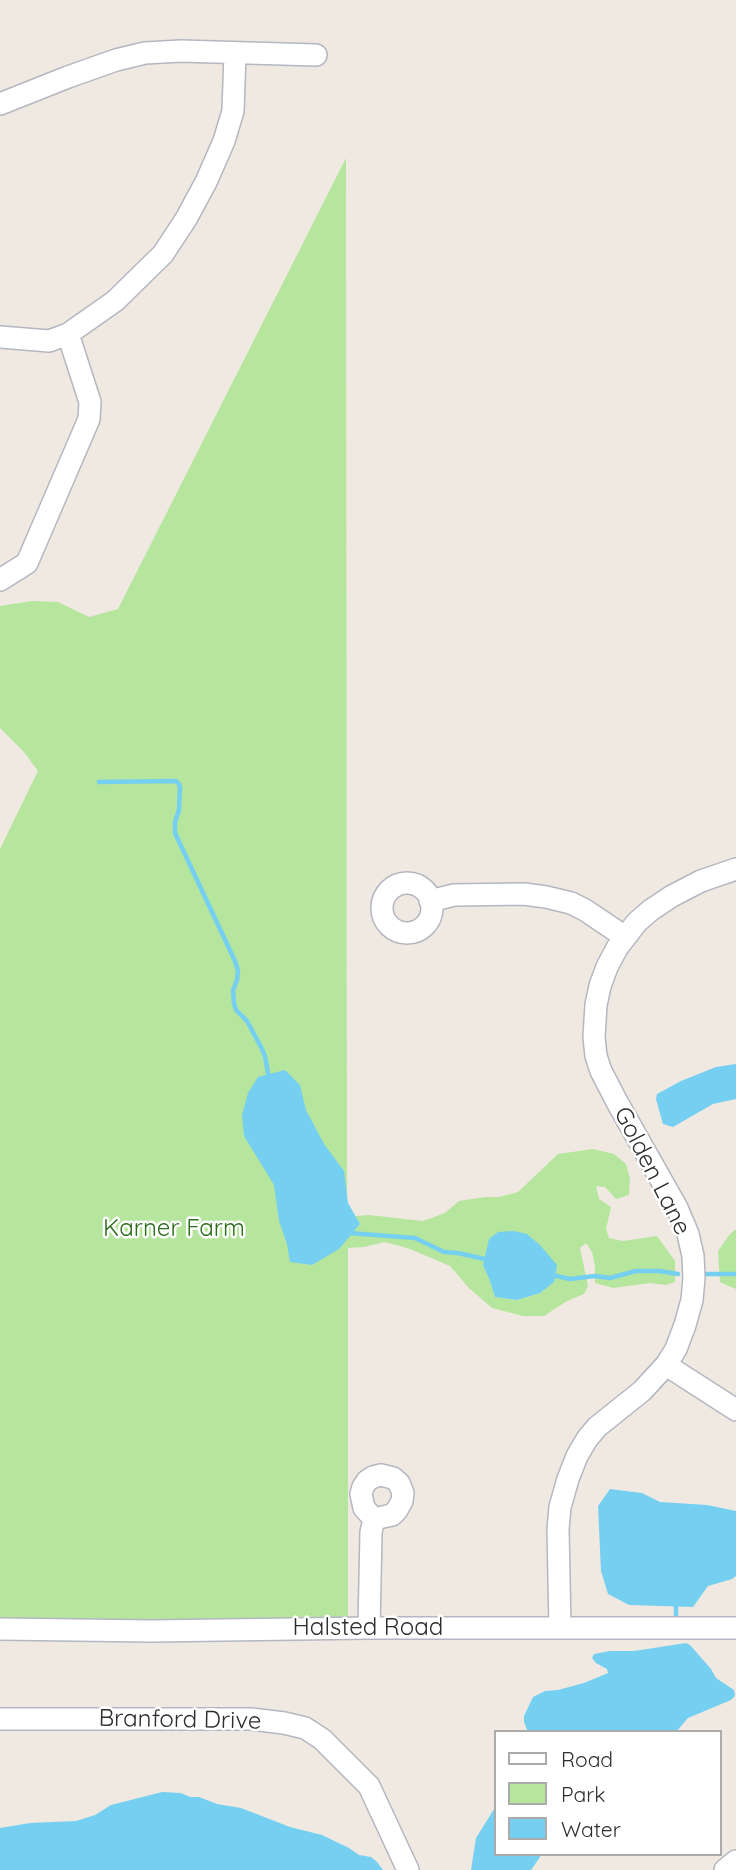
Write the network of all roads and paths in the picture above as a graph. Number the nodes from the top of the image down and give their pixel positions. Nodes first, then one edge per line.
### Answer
1 (235, 54) junction
2 (316, 55) dead end
3 (0, 104) edge
4 (68, 334) junction
5 (0, 337) edge
6 (0, 580) edge
7 (736, 869) edge
8 (430, 901) dead end
9 (625, 937) junction
10 (666, 1365) junction
11 (736, 1410) edge
12 (374, 1519) dead end
13 (369, 1628) junction
14 (559, 1628) junction
15 (736, 1628) edge
16 (0, 1629) edge
17 (0, 1719) edge
18 (736, 1861) edge
19 (408, 1870) edge
20 (725, 1870) edge

1 - 2 street
1 - 3 street
1 - 4 street
4 - 5 street
4 - 6 street
7 - 9 street, Golden Lane
8 - 9 street
9 - 10 street, Golden Lane
10 - 11 street
10 - 14 street, Golden Lane
12 - 13 street
13 - 14 street, Halsted Road
13 - 16 street, Halsted Road
14 - 15 street, Halsted Road
17 - 19 street, Branford Drive
18 - 20 street

